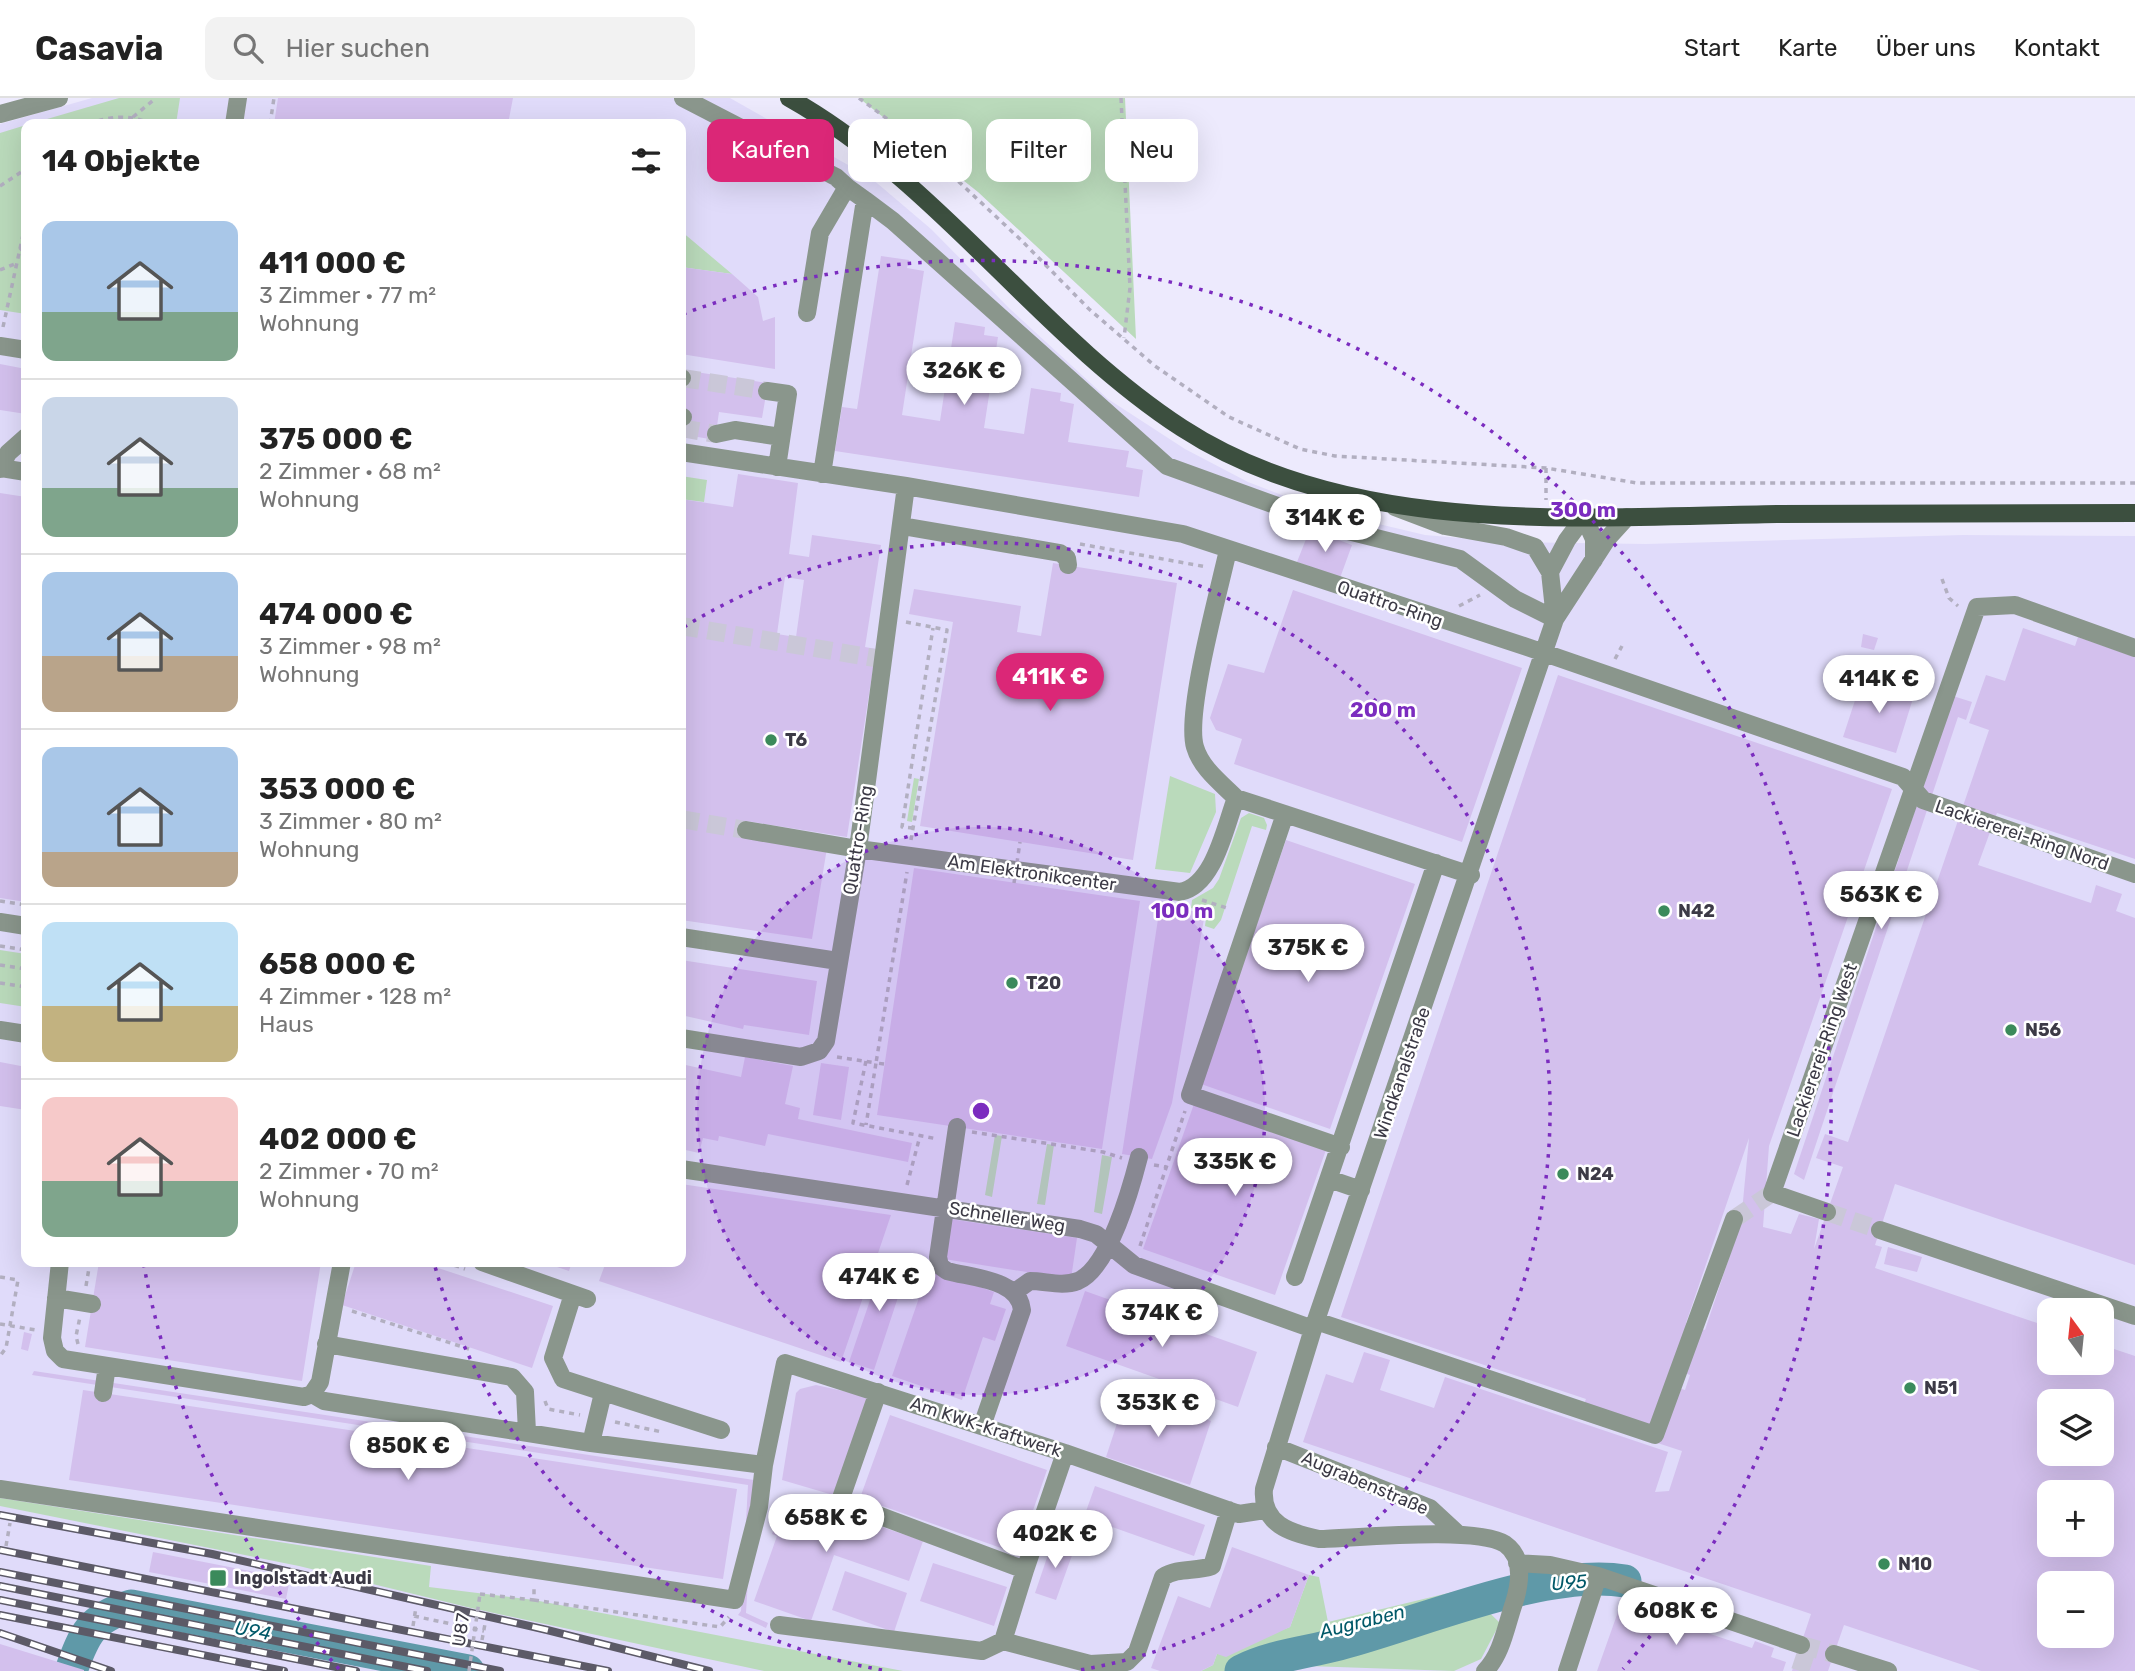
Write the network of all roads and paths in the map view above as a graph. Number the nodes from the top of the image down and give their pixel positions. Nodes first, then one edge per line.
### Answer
1 (59, 98) edge
2 (156, 98) edge
3 (238, 98) edge
4 (274, 98) edge
5 (683, 98) edge
6 (789, 98) edge
7 (859, 98) edge
8 (1121, 98) edge
9 (0, 114) edge
10 (132, 117) junction
11 (101, 119) edge
12 (137, 119) edge
13 (235, 119) edge
14 (271, 119) edge
15 (21, 172) edge
16 (0, 186) edge
17 (848, 187) junction
18 (865, 200) junction
19 (21, 244) edge
20 (20, 248) joint
21 (17, 263) junction
22 (0, 270) edge
23 (807, 313) dead end
24 (3, 327) dead end
25 (1124, 338) junction
26 (0, 346) edge
27 (21, 349) edge
28 (767, 391) tunnel mouth
29 (717, 428) tunnel mouth
30 (781, 437) junction
31 (21, 441) edge
32 (686, 453) edge
33 (778, 467) junction
34 (0, 469) edge
35 (21, 471) edge
36 (821, 474) junction
37 (2135, 483) edge
38 (906, 486) junction
39 (1393, 506) junction
40 (2135, 513) edge
41 (1584, 517) junction
42 (1627, 517) junction
43 (902, 526) junction
44 (1228, 550) junction
45 (1594, 560) junction
46 (1068, 565) dead end
47 (1550, 572) junction
48 (1942, 579) dead end
49 (1497, 586) junction
50 (1956, 605) dead end
51 (1456, 607) dead end
52 (890, 619) junction
53 (933, 627) junction
54 (1552, 628) junction
55 (1622, 646) dead end
56 (2135, 648) edge
57 (1544, 655) junction
58 (1614, 661) dead end
59 (1912, 789) junction
60 (1236, 798) junction
61 (1285, 814) junction
62 (913, 828) junction
63 (746, 830) tunnel mouth
64 (1020, 842) dead end
65 (858, 849) junction
66 (910, 856) junction
67 (1436, 863) junction
68 (1471, 874) junction
69 (2135, 874) edge
70 (1014, 883) dead end
71 (1190, 890) junction
72 (0, 901) edge
73 (21, 904) edge
74 (1230, 909) dead end
75 (0, 922) edge
76 (21, 925) edge
77 (686, 938) edge
78 (0, 946) edge
79 (21, 949) edge
80 (838, 961) junction
81 (0, 965) edge
82 (21, 968) edge
83 (0, 983) edge
84 (21, 986) edge
85 (0, 1030) edge
86 (21, 1033) edge
87 (686, 1039) edge
88 (811, 1056) junction
89 (866, 1061) junction
90 (876, 1062) junction
91 (884, 1064) dead end
92 (863, 1084) junction
93 (873, 1086) junction
94 (1187, 1104) dead end
95 (866, 1125) junction
96 (957, 1128) joint
97 (1179, 1128) junction
98 (1185, 1130) dead end
99 (1340, 1147) junction
100 (1139, 1157) dead end
101 (1120, 1158) dead end
102 (686, 1170) edge
103 (1329, 1179) junction
104 (1362, 1190) junction
105 (903, 1201) junction
106 (946, 1207) junction
107 (1827, 1212) tunnel mouth
108 (1734, 1219) tunnel mouth
109 (1880, 1230) tunnel mouth
110 (1110, 1247) junction
111 (1134, 1265) junction
112 (60, 1267) edge
113 (90, 1267) edge
114 (341, 1267) edge
115 (496, 1267) edge
116 (0, 1277) edge
117 (1295, 1277) dead end
118 (1016, 1291) junction
119 (56, 1298) junction
120 (87, 1304) junction
121 (334, 1305) junction
122 (2135, 1316) edge
123 (0, 1324) edge
124 (398, 1324) dead end
125 (1315, 1325) junction
126 (12, 1326) junction
127 (326, 1344) junction
128 (81, 1349) dead end
129 (0, 1356) edge
130 (107, 1366) junction
131 (878, 1392) junction
132 (103, 1393) dead end
133 (603, 1393) junction
134 (312, 1394) junction
135 (982, 1426) junction
136 (721, 1430) dead end
137 (527, 1432) junction
138 (591, 1443) junction
139 (1276, 1447) junction
140 (1065, 1453) junction
141 (764, 1465) junction
142 (0, 1489) edge
143 (1229, 1510) junction
144 (1265, 1510) junction
145 (10, 1523) dead end
146 (0, 1532) edge
147 (8, 1533) junction
148 (1458, 1534) junction
149 (6, 1546) dead end
150 (1517, 1563) junction
151 (1025, 1570) junction
152 (1598, 1576) junction
153 (529, 1599) dead end
154 (416, 1607) dead end
155 (414, 1616) junction
156 (485, 1623) dead end
157 (779, 1625) dead end
158 (413, 1626) dead end
159 (476, 1630) junction
160 (482, 1631) junction
161 (482, 1640) dead end
162 (1003, 1641) junction
163 (1801, 1645) tunnel mouth
164 (1834, 1654) tunnel mouth
165 (469, 1671) edge
166 (1485, 1671) edge
167 (1567, 1671) edge
168 (1888, 1671) edge

1 - 9 lane
2 - 10 path
3 - 13 lane
4 - 14 path
5 - 17 lane
6 - 39 main road
7 - 25 path
8 - 25 path
10 - 11 path
10 - 12 path
15 - 16 path
17 - 18 lane
17 - 23 lane
18 - 36 lane
18 - 49 lane
19 - 20 path
20 - 21 path
21 - 22 path
21 - 24 path
25 - 37 path
26 - 27 lane
28 - 30 lane
29 - 30 lane
30 - 33 lane
31 - 34 lane, bridge
32 - 33 lane, Quattro-Ring
33 - 36 lane, Quattro-Ring
34 - 35 lane
36 - 38 lane, Quattro-Ring
38 - 43 lane, Quattro-Ring
38 - 44 lane, Quattro-Ring
39 - 41 main road
39 - 47 lane
40 - 42 main road
41 - 42 main road
41 - 45 lane
41 - 47 lane
42 - 45 lane
43 - 46 lane
43 - 52 lane, Quattro-Ring
44 - 57 lane, Quattro-Ring
44 - 60 lane
45 - 54 lane
47 - 54 lane
48 - 50 path
49 - 51 path
49 - 54 lane
52 - 53 path
52 - 65 lane, Quattro-Ring
53 - 62 path
53 - 62 path
54 - 57 lane, Windkanalstraße
55 - 58 path
56 - 59 lane, Lackiererei-Ring West
57 - 59 lane, Quattro-Ring
57 - 68 lane, Windkanalstraße
59 - 69 lane, Lackiererei-Ring Nord
59 - 107 lane, Lackiererei-Ring West
60 - 61 lane
60 - 71 lane
61 - 67 lane
61 - 99 lane
62 - 66 path
63 - 65 lane, Am Elektronikcenter
64 - 70 path, bridge
65 - 66 lane, Am Elektronikcenter
65 - 80 lane, Quattro-Ring
66 - 71 lane, Am Elektronikcenter
66 - 90 path
67 - 68 lane
67 - 99 lane
68 - 104 lane, Windkanalstraße
71 - 74 path
72 - 73 path
75 - 76 lane
77 - 80 lane
78 - 79 path
80 - 88 lane, Quattro-Ring
81 - 82 path
83 - 84 path
85 - 86 lane
87 - 88 lane
88 - 89 path
89 - 90 path
89 - 92 path
90 - 91 path
90 - 93 path
92 - 93 path
92 - 95 path
93 - 95 path
94 - 97 path
95 - 105 path
96 - 101 path
96 - 106 lane
97 - 98 path
97 - 111 path
99 - 103 lane
100 - 110 lane
102 - 105 lane, Schneller Weg
103 - 104 lane
103 - 117 lane
104 - 125 lane, Windkanalstraße
105 - 106 lane, Schneller Weg
106 - 110 lane, Schneller Weg
106 - 118 lane
108 - 125 lane, Schneller Weg
109 - 122 lane
110 - 111 lane, Schneller Weg
110 - 118 lane
111 - 125 lane, Schneller Weg
112 - 119 lane
113 - 120 path
114 - 121 lane
115 - 133 lane
116 - 126 path
118 - 135 lane
119 - 120 lane
119 - 130 lane
120 - 128 path
121 - 124 path
121 - 127 lane
123 - 126 path
125 - 139 lane, Windkanalstraße
126 - 129 path
127 - 134 lane
127 - 137 lane
130 - 132 lane
130 - 134 lane
131 - 135 lane, Am KWK-Kraftwerk
131 - 141 lane, Am KWK-Kraftwerk
131 - 151 lane
133 - 136 lane
133 - 138 lane
134 - 137 lane
135 - 140 lane, Am KWK-Kraftwerk
137 - 138 lane
138 - 141 lane
139 - 144 lane, Windkanalstraße
139 - 148 lane, Augrabenstraße
140 - 143 lane, Am KWK-Kraftwerk
140 - 151 lane
141 - 142 lane
143 - 144 lane, Am KWK-Kraftwerk
143 - 162 lane
144 - 148 lane
145 - 147 path
146 - 147 path
147 - 149 path
148 - 150 lane
150 - 152 lane
150 - 166 lane
151 - 162 lane
152 - 163 lane
152 - 167 lane
153 - 159 path, U87, bridge
154 - 155 path
155 - 158 path
155 - 159 path, bridge
156 - 160 path
157 - 162 lane
159 - 160 path, bridge
159 - 165 path, U87, bridge
160 - 161 path
164 - 168 lane

